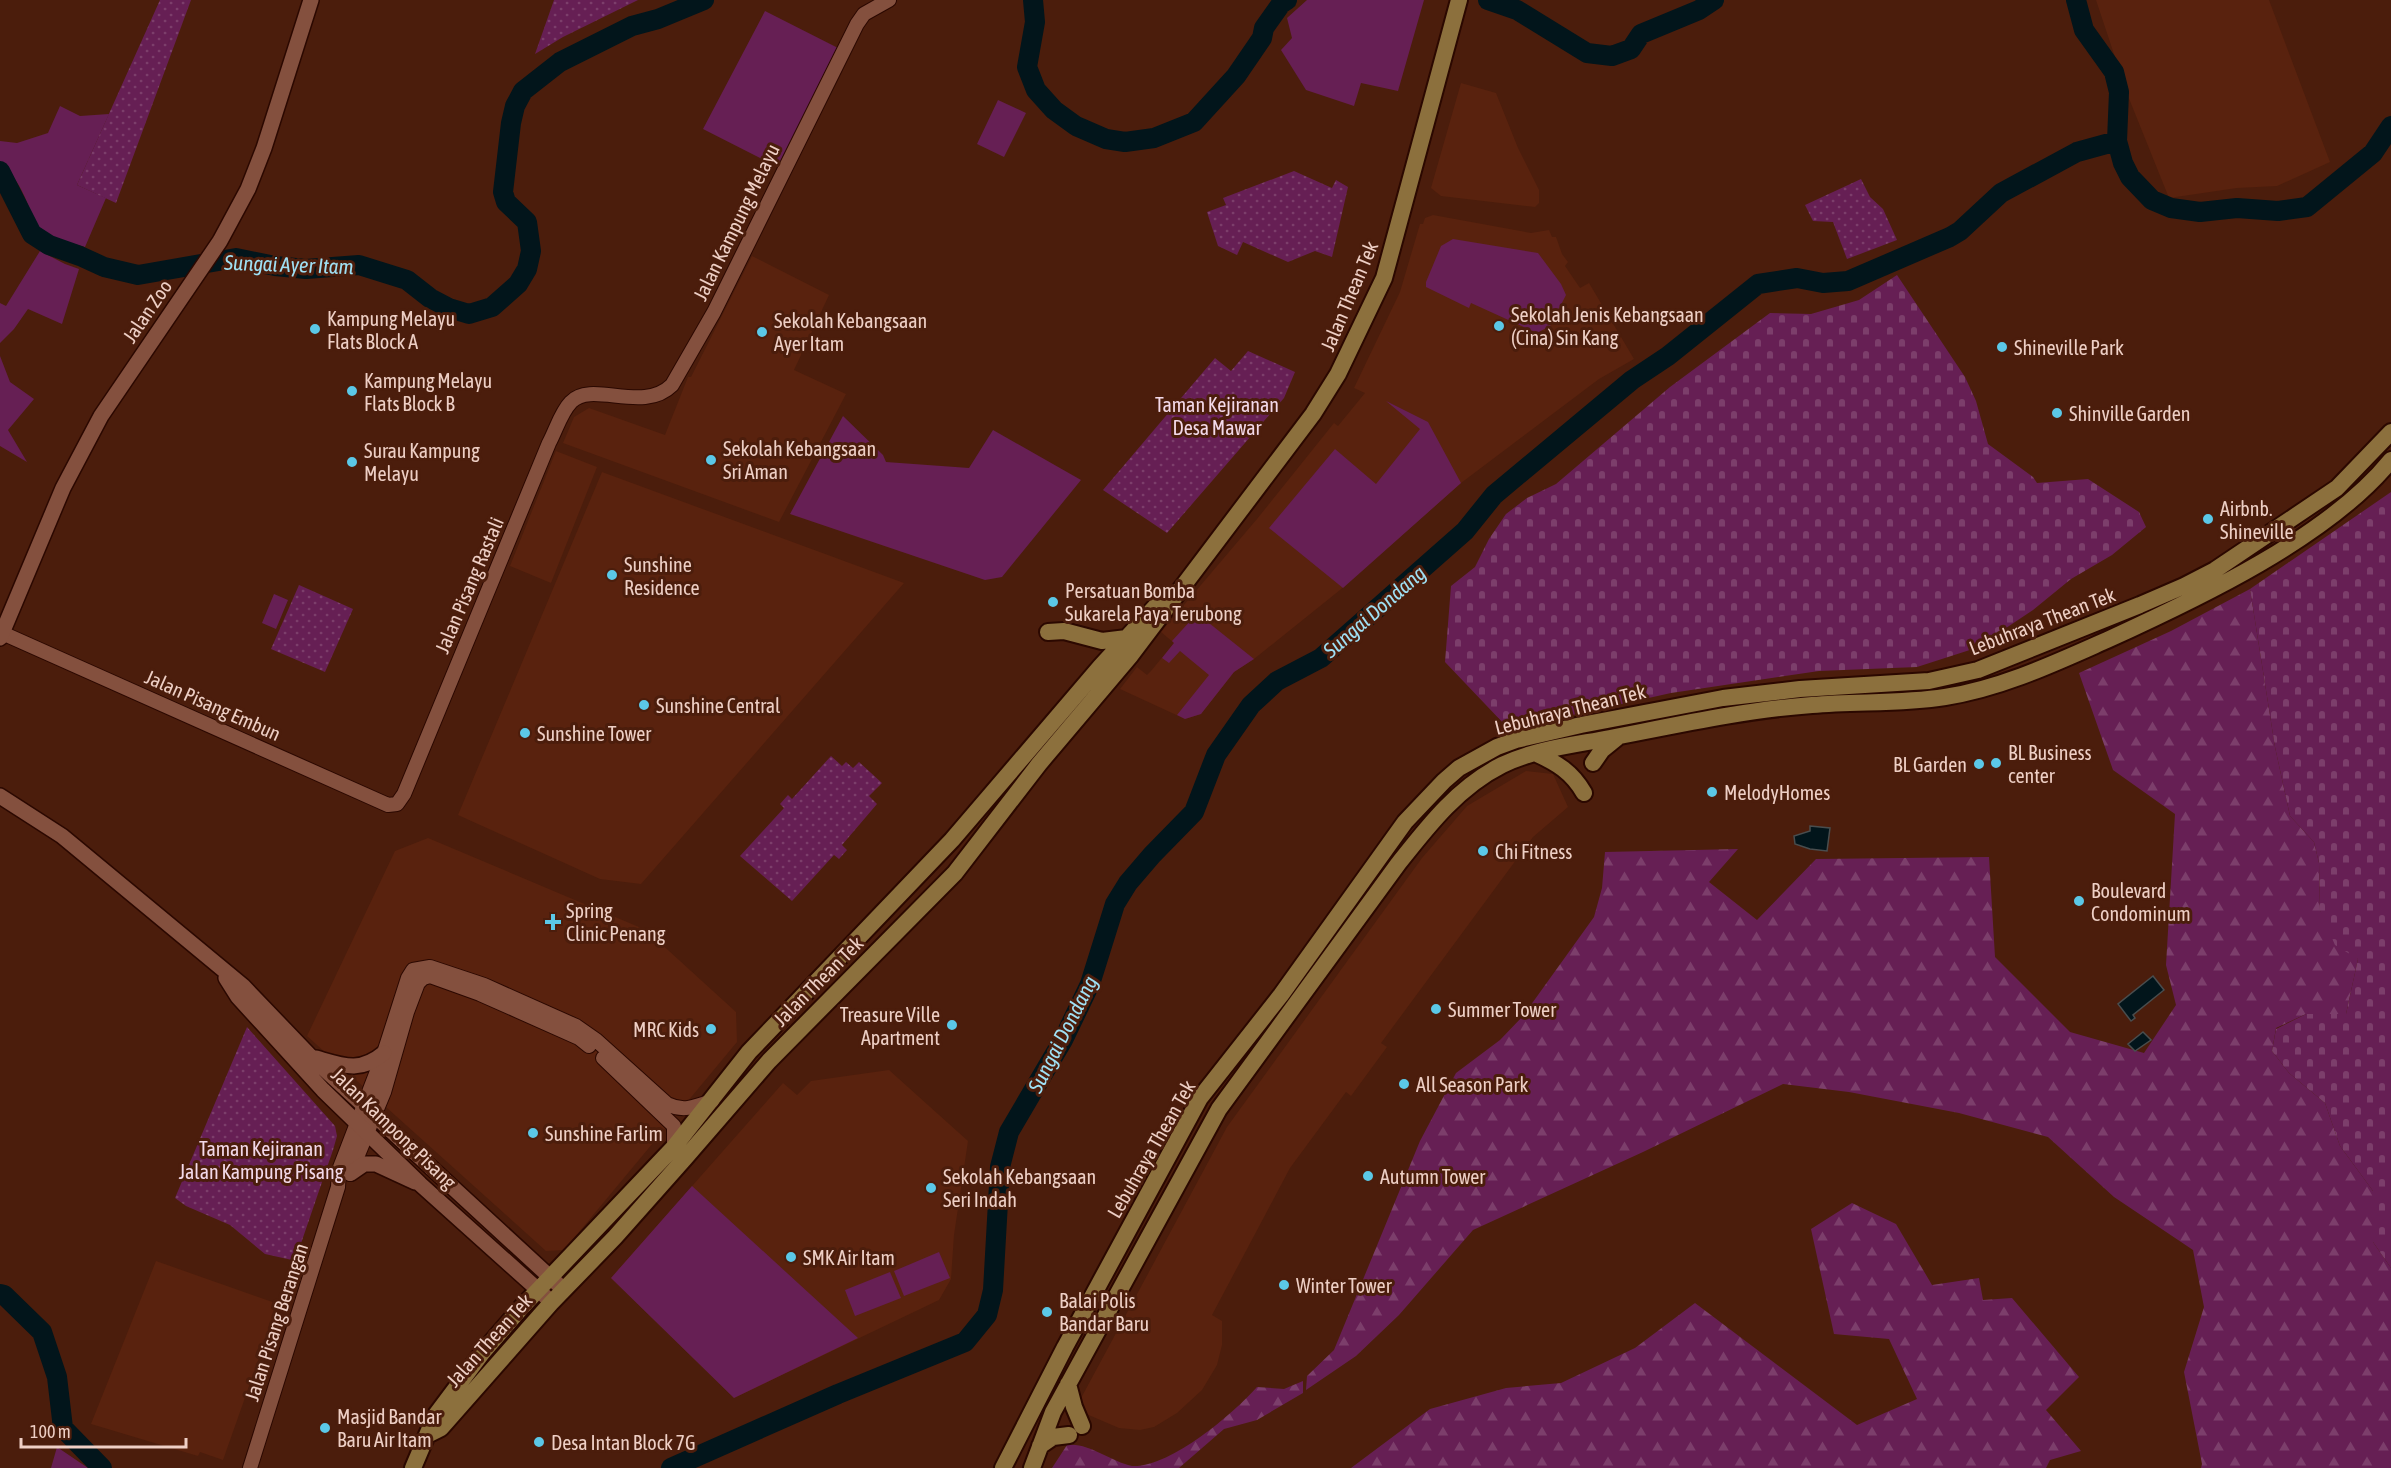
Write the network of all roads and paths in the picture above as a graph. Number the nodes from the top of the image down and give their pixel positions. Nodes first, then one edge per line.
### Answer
1 (311, 0) edge
2 (889, 0) edge
3 (1459, 0) edge
4 (578, 396) joint
5 (2391, 432) edge
6 (2391, 460) edge
7 (1217, 540) junction
8 (2111, 617) junction
9 (1048, 632) dead end
10 (1, 636) edge
11 (1127, 638) junction
12 (2049, 665) junction
13 (1978, 670) junction
14 (1656, 710) junction
15 (1618, 736) junction
16 (1516, 740) junction
17 (1585, 741) junction
18 (1535, 753) junction
19 (1593, 763) dead end
20 (1584, 793) dead end
21 (404, 794) joint
22 (0, 796) edge
23 (222, 970) junction
24 (384, 1053) junction
25 (310, 1056) junction
26 (712, 1101) junction
27 (369, 1111) junction
28 (362, 1128) junction
29 (675, 1147) junction
30 (351, 1173) junction
31 (420, 1184) junction
32 (338, 1187) junction
33 (550, 1276) junction
34 (563, 1289) junction
35 (538, 1290) junction
36 (551, 1303) junction
37 (1065, 1347) junction
38 (1068, 1384) junction
39 (1049, 1416) junction
40 (429, 1434) junction
41 (1040, 1446) junction
42 (249, 1468) edge
43 (413, 1468) edge
44 (1003, 1468) edge
45 (1011, 1468) edge
46 (1032, 1468) edge

1 - 10 main road, Jalan Zoo
2 - 4 street, Jalan Kampung Melayu
3 - 7 main road, Jalan Thean Tek
4 - 21 street, Jalan Pisang Rastali
5 - 8 main road, Lebuhraya Thean Tek
6 - 12 main road, Lebuhraya Thean Tek
7 - 11 main road, Jalan Thean Tek
7 - 34 main road, Jalan Thean Tek
8 - 12 main road
8 - 13 main road, Lebuhraya Thean Tek
9 - 11 main road
10 - 21 street, Jalan Pisang Embun
11 - 26 main road, Jalan Thean Tek
12 - 13 main road
12 - 15 main road, Lebuhraya Thean Tek
13 - 14 main road, Lebuhraya Thean Tek
14 - 16 main road, Lebuhraya Thean Tek
14 - 17 main road
15 - 17 main road, Lebuhraya Thean Tek
15 - 19 main road
16 - 17 main road
16 - 37 main road, Lebuhraya Thean Tek
17 - 18 main road, Lebuhraya Thean Tek
18 - 20 main road
18 - 38 main road, Lebuhraya Thean Tek
22 - 23 main road, Jalan Kampong Pisang
23 - 25 main road, Jalan Kampong Pisang
23 - 28 main road, Jalan Kampong Pisang
24 - 25 main road
24 - 26 street, Jalan Pisang Berangan
24 - 27 street, Jalan Pisang Berangan
25 - 27 main road, Jalan Kampong Pisang
26 - 29 main road, Jalan Thean Tek
27 - 28 street, Jalan Pisang Berangan
27 - 29 street, Jalan Pisang Berangan
27 - 33 main road, Jalan Kampong Pisang
28 - 30 street, Jalan Pisang Berangan
28 - 31 main road, Jalan Kampong Pisang
28 - 32 street, Jalan Pisang Berangan
29 - 33 main road, Jalan Thean Tek
30 - 31 main road
30 - 32 street, Jalan Pisang Berangan
31 - 35 main road, Jalan Kampong Pisang
32 - 42 street, Jalan Pisang Berangan
33 - 34 main road, Jalan Kampong Pisang
33 - 35 main road, Jalan Thean Tek
34 - 36 main road, Jalan Thean Tek
35 - 36 main road, Jalan Kampong Pisang
35 - 40 main road, Jalan Thean Tek
36 - 40 main road, Jalan Thean Tek
37 - 39 main road
37 - 44 main road, Lebuhraya Thean Tek
38 - 39 main road, Lebuhraya Thean Tek
38 - 41 main road
39 - 41 main road, Lebuhraya Thean Tek
39 - 45 main road
40 - 43 main road, Jalan Thean Tek
41 - 46 main road, Lebuhraya Thean Tek

